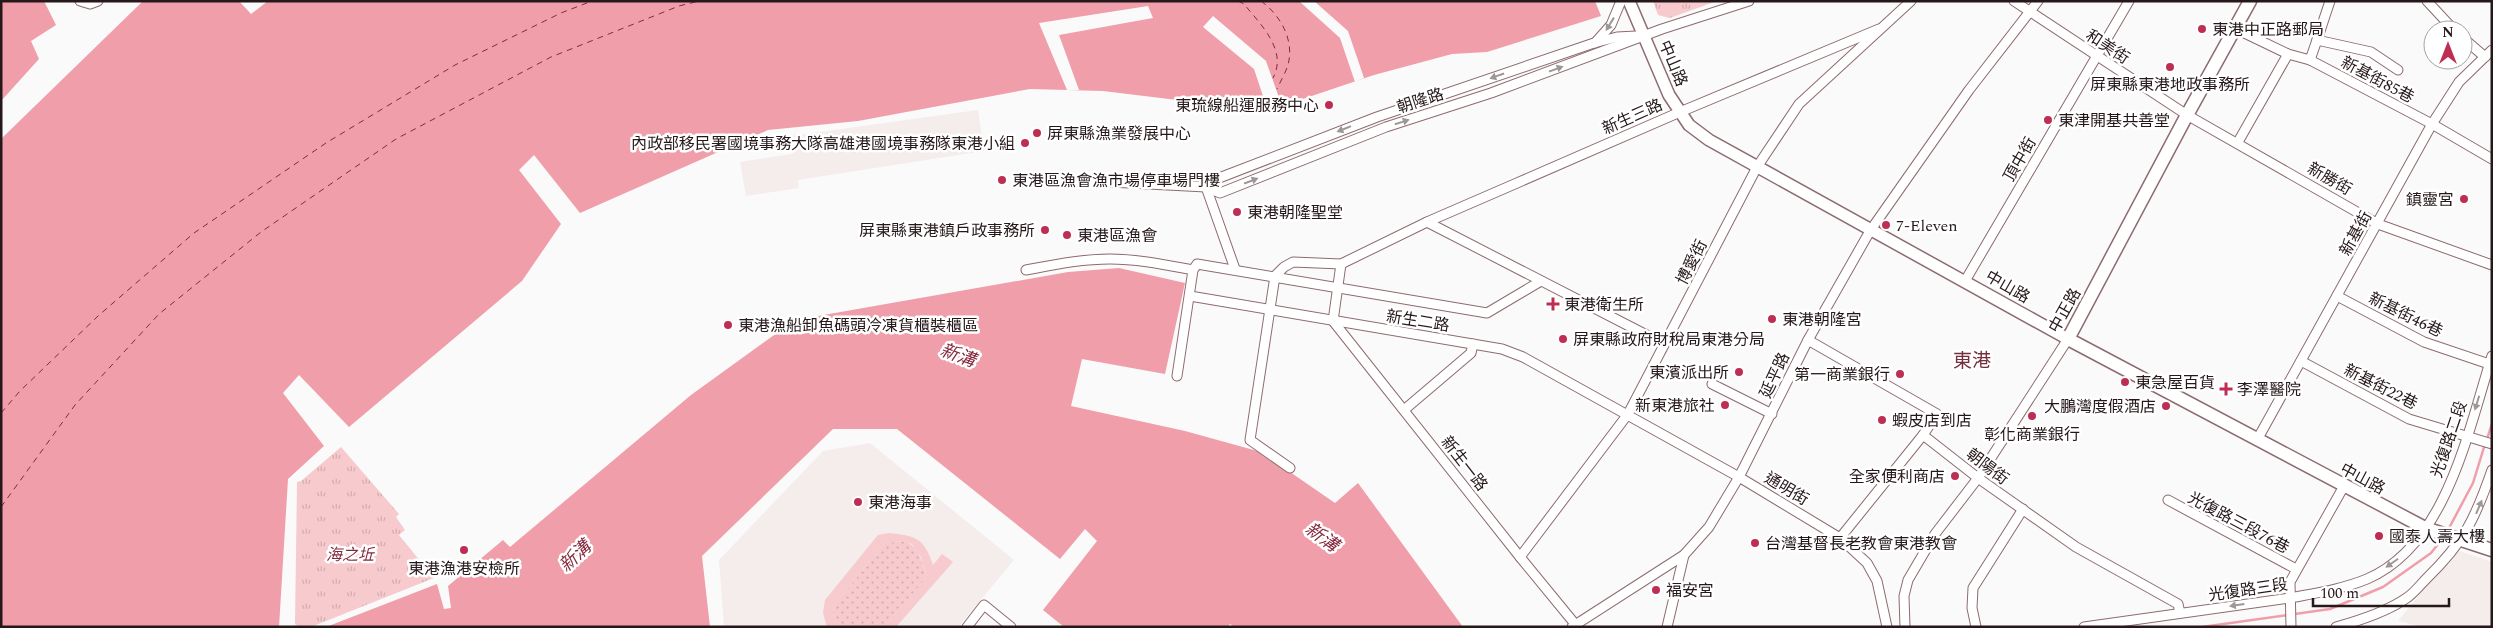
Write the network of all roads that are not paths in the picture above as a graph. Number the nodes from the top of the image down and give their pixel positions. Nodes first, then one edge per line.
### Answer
1 (80, 1) edge
2 (98, 1) edge
3 (1621, 1) edge
4 (1629, 1) edge
5 (1750, 1) edge
6 (1911, 1) edge
7 (2014, 1) edge
8 (2038, 1) edge
9 (2129, 1) edge
10 (2250, 1) edge
11 (2330, 1) edge
12 (2427, 1) edge
13 (2030, 13) junction
14 (2445, 20) edge
15 (2234, 28) junction
16 (1879, 29) junction
17 (1645, 35) junction
18 (2317, 40) junction
19 (1594, 43) junction
20 (2473, 44) edge
21 (2288, 54) junction
22 (2488, 54) edge
23 (2096, 56) junction
24 (2310, 60) junction
25 (2398, 70) dead end
26 (1680, 112) junction
27 (2187, 115) junction
28 (2432, 124) junction
29 (2238, 142) junction
30 (2492, 160) edge
31 (1757, 167) junction
32 (1071, 180) dead end
33 (1206, 187) junction
34 (1427, 222) junction
35 (2378, 224) junction
36 (1870, 231) junction
37 (1341, 264) junction
38 (2492, 265) edge
39 (1235, 269) junction
40 (1026, 270) dead end
41 (1194, 270) junction
42 (1275, 276) junction
43 (1965, 280) junction
44 (1541, 281) junction
45 (1337, 289) junction
46 (1190, 296) junction
47 (2337, 296) junction
48 (1270, 309) junction
49 (1333, 321) junction
50 (2068, 339) junction
51 (1808, 340) junction
52 (1473, 344) junction
53 (1664, 344) junction
54 (2301, 361) junction
55 (2491, 362) edge
56 (1176, 376) dead end
57 (1712, 384) dead end
58 (1404, 410) junction
59 (1628, 414) junction
60 (1772, 414) junction
61 (1923, 435) junction
62 (2467, 435) junction
63 (2257, 440) junction
64 (2492, 444) edge
65 (1290, 468) dead end
66 (2492, 470) edge
67 (1739, 477) junction
68 (1978, 478) junction
69 (2344, 486) junction
70 (2168, 500) dead end
71 (2023, 510) junction
72 (2431, 530) junction
73 (1840, 538) junction
74 (2457, 539) junction
75 (2492, 550) edge
76 (1684, 555) junction
77 (1520, 557) junction
78 (2296, 569) junction
79 (2290, 602) junction
80 (2180, 613) junction
81 (2291, 624) edge
82 (1574, 625) edge
83 (967, 627) edge
84 (1011, 627) edge
85 (1667, 627) edge
86 (1887, 627) edge
87 (1905, 627) edge
88 (1976, 627) edge
89 (2084, 627) edge
90 (2336, 627) edge

1 - 2 street
3 -> 19 street
4 - 17 street, 中山路
5 - 17 street, 朝隆路
6 - 16 street, 博愛街
7 - 13 street, 和美街
8 - 13 street, 延平路
9 - 23 street, 頂中街
10 - 15 main road, 中正路
11 - 18 street
12 - 14 street
13 - 23 street, 和美街
13 - 36 street, 延平路
15 - 21 street, 新基街85巷
15 - 27 main road, 中正路
16 - 26 street, 新生三路
16 - 31 street, 博愛街
17 - 19 street, 朝隆路
17 - 26 street, 中山路
33 -> 17 street, 朝隆路
18 - 24 street
18 - 25 street, 新基街85巷
19 -> 33 street, 朝隆路
20 - 22 street
21 - 24 street, 新基街85巷
21 - 29 street
22 - 28 street, 新基街
23 - 27 street, 和美街
23 - 43 street, 頂中街
24 - 28 street, 新基街85巷
26 - 31 street, 中山路
26 - 34 street, 新生三路
27 - 29 street, 新勝街
27 - 50 main road, 中正路
28 - 30 street, 新基街85巷
28 - 35 street, 新基街
29 - 35 street, 新勝街
31 - 36 street, 中山路
31 - 53 street, 博愛街
32 - 33 street, 朝隆路
33 - 39 street
34 - 37 street, 新生三路
34 - 44 street
35 - 38 street, 新勝街
35 - 47 street, 新基街
36 - 43 street, 中山路
36 - 51 street, 延平路
37 - 42 street, 新生三路
37 - 45 street
39 - 41 street
39 - 42 street
40 - 41 street
41 - 46 street
42 - 45 street
42 - 48 street
43 - 50 street, 中山路
44 - 45 street
44 - 53 street
45 - 49 street
46 - 48 street, 新生二路
46 - 56 street
47 - 54 street, 新基街
47 - 55 street, 新基街46巷
48 - 49 street, 新生二路
48 - 65 street
49 - 52 street, 新生二路
49 - 58 street, 新生一路
50 - 63 main road, 中山路
50 - 68 street, 中正路
51 - 60 street, 延平路
51 - 61 street
52 - 58 street
52 - 59 street, 新生二路
53 - 59 street, 博愛街
54 - 62 street, 新基街22巷
54 - 63 street, 新基街
55 -> 62 street, 光復路二段
57 - 60 street
58 - 77 street, 新生一路
59 - 67 street, 通明街
59 - 77 street, 博愛街
60 - 67 street, 延平路
61 - 68 street, 朝陽街
61 - 73 street
62 - 64 street, 新基街22巷
62 - 72 street, 光復路二段
63 - 69 main road, 中山路
74 -> 66 street
67 - 73 street, 通明街
67 - 76 street, 延平路
68 - 71 street, 朝陽街
68 - 87 street, 中正路
69 - 72 main road, 中山路
69 - 78 street
70 - 78 street, 光復路三段76巷
71 - 80 street, 朝陽街
71 - 88 street
72 - 74 main road, 中山路
72 -> 79 street, 光復路三段
73 - 86 street, 通明街
74 - 75 main road
74 - 90 street
76 - 82 street, 延平路
76 - 85 street
77 - 82 street, 新生一路
78 - 79 street
79 -> 80 street, 光復路三段
79 - 81 street
80 - 89 street, 光復路三段
83 - 84 street

